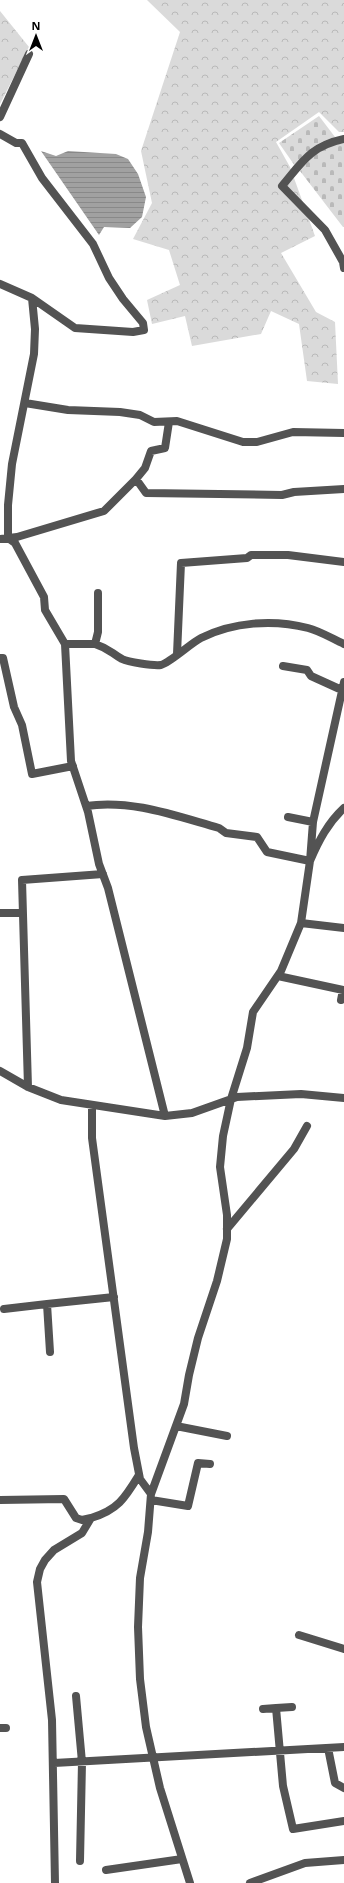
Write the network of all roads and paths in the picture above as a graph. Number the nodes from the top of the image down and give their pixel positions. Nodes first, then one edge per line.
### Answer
1 (29, 54) dead end
2 (0, 117) edge
3 (0, 134) edge
4 (344, 139) edge
5 (344, 268) edge
6 (0, 284) edge
7 (32, 298) junction
8 (25, 403) junction
9 (169, 422) junction
10 (344, 433) edge
11 (136, 479) junction
12 (344, 489) edge
13 (4, 538) edge
14 (344, 562) edge
15 (98, 593) dead end
16 (64, 644) junction
17 (95, 644) junction
18 (344, 644) edge
19 (177, 654) junction
20 (0, 658) edge
21 (283, 666) dead end
22 (344, 682) edge
23 (342, 691) edge
24 (73, 766) junction
25 (86, 806) junction
26 (344, 808) edge
27 (288, 817) dead end
28 (313, 822) junction
29 (310, 860) junction
30 (103, 874) junction
31 (0, 913) edge
32 (23, 913) junction
33 (301, 923) junction
34 (344, 928) edge
35 (278, 976) junction
36 (341, 1000) dead end
37 (0, 1071) edge
38 (28, 1087) junction
39 (343, 1097) edge
40 (231, 1099) junction
41 (92, 1106) junction
42 (165, 1116) junction
43 (307, 1126) dead end
44 (227, 1229) junction
45 (114, 1297) junction
46 (47, 1304) junction
47 (4, 1309) dead end
48 (50, 1352) dead end
49 (176, 1426) junction
50 (227, 1436) dead end
51 (210, 1464) dead end
52 (139, 1475) junction
53 (151, 1497) junction
54 (0, 1500) edge
55 (91, 1518) junction
56 (299, 1635) dead end
57 (344, 1649) edge
58 (76, 1696) dead end
59 (292, 1707) dead end
60 (276, 1708) junction
61 (263, 1709) dead end
62 (344, 1747) edge
63 (328, 1748) junction
64 (280, 1751) junction
65 (154, 1759) junction
66 (82, 1762) junction
67 (54, 1763) junction
68 (344, 1788) edge
69 (344, 1821) edge
70 (182, 1859) junction
71 (344, 1860) edge
72 (80, 1861) dead end
73 (106, 1870) dead end
74 (55, 1883) edge
75 (190, 1883) edge
76 (250, 1883) edge

1 - 2 street
3 - 7 street
4 - 5 street
6 - 7 street
7 - 8 street
8 - 9 street
8 - 13 street
9 - 10 street
9 - 11 street
11 - 12 street
11 - 13 street
13 - 16 street
14 - 19 street
15 - 17 street
16 - 17 street
16 - 24 street
17 - 19 street
18 - 19 street
20 - 24 street
21 - 23 street
22 - 23 street
23 - 28 street
24 - 25 street
25 - 29 street
25 - 30 street
26 - 29 street
27 - 28 street
28 - 29 street
29 - 33 street
30 - 32 street
30 - 42 street
31 - 32 street
32 - 38 street
33 - 34 street
33 - 35 street
35 - 36 street
35 - 40 street
37 - 38 street
38 - 41 street
39 - 40 street
40 - 42 street
40 - 44 street
41 - 42 street
41 - 45 street
43 - 44 street
44 - 49 street
45 - 46 street
45 - 52 street
46 - 47 street
46 - 48 street
49 - 50 street
49 - 53 street
51 - 53 street
52 - 53 street
52 - 55 street
53 - 65 street
54 - 55 street
55 - 67 street
56 - 57 street
58 - 66 street
59 - 60 street
60 - 61 street
60 - 64 street
62 - 63 street
63 - 64 street
63 - 68 street
64 - 65 street
64 - 69 street
65 - 66 street
65 - 70 street
66 - 67 street
66 - 72 street
67 - 74 street
70 - 73 street
70 - 75 street
71 - 76 street

